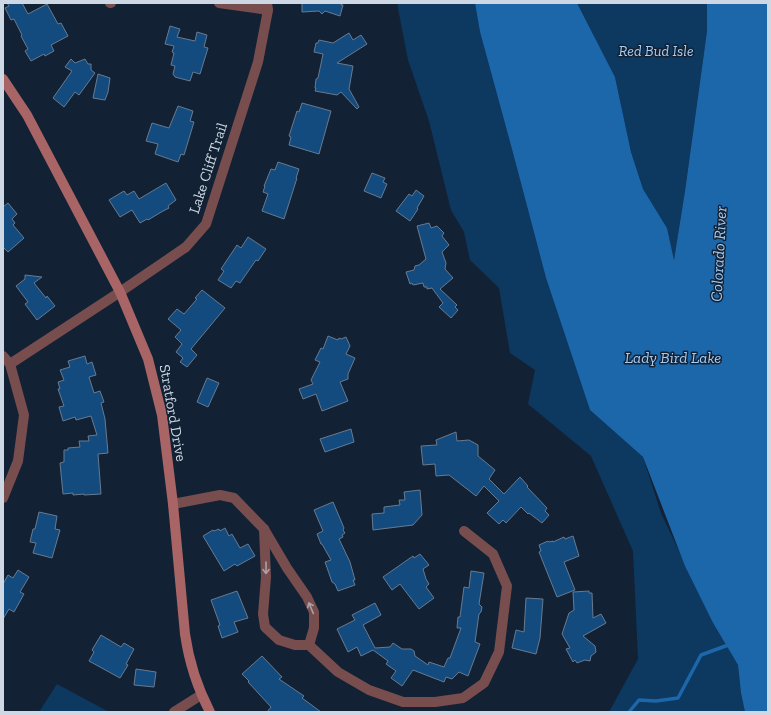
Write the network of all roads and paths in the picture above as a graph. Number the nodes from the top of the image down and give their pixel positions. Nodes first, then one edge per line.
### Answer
1 (219, 3) edge
2 (268, 6) edge
3 (3, 79) edge
4 (120, 292) junction
5 (6, 360) edge
6 (3, 498) edge
7 (173, 504) junction
8 (264, 529) junction
9 (464, 531) dead end
10 (309, 645) junction
11 (201, 695) junction
12 (174, 712) edge
13 (210, 712) edge

1 - 2 street
2 - 4 street, Lake Cliff Trail
3 - 4 street, Stratford Drive
4 - 5 street, Lake Cliff Trail
4 - 7 street, Stratford Drive
5 - 6 street
7 - 8 street
7 - 11 street, Stratford Drive
10 -> 8 street
8 -> 10 street
9 - 10 street
11 - 12 street
11 - 13 street, Stratford Drive

